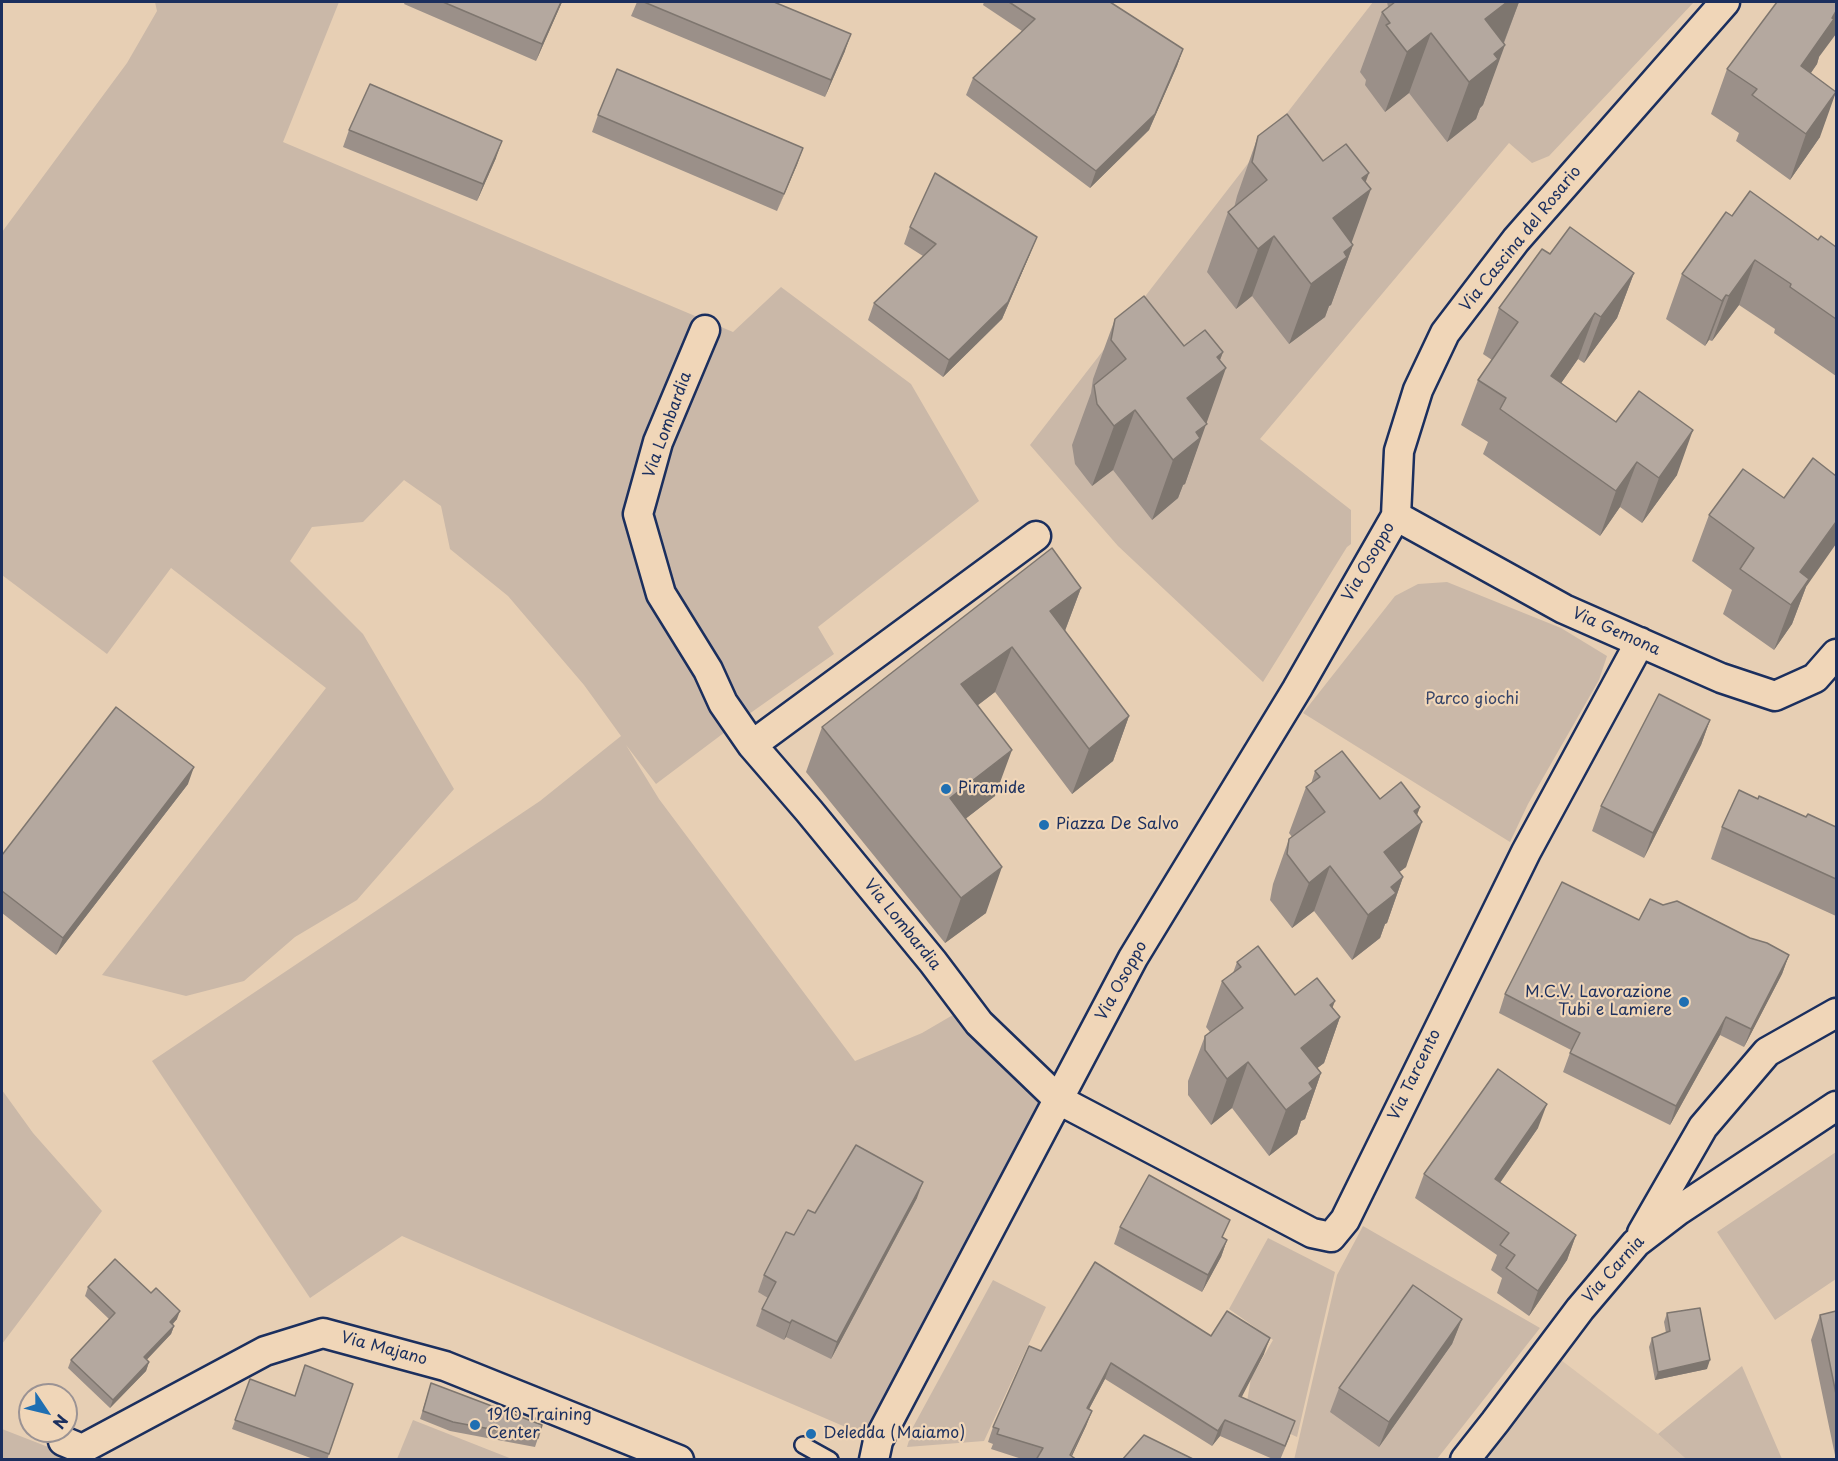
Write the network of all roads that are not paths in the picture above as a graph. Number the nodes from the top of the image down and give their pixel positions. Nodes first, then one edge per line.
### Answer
1 (1725, 2) edge
2 (705, 330) dead end
3 (1396, 516) junction
4 (1036, 536) dead end
5 (1640, 642) junction
6 (1836, 654) edge
7 (752, 745) junction
8 (1836, 1013) edge
9 (1059, 1100) junction
10 (1836, 1106) edge
11 (1636, 1242) junction
12 (66, 1443) edge
13 (803, 1445) dead end
14 (679, 1460) edge
15 (831, 1460) edge
16 (874, 1460) edge
17 (1465, 1460) edge

1 - 3 street, Via Cascina del Rosario
2 - 7 street, Via Lombardia
3 - 5 street, Via Gemona
3 - 9 street, Via Osoppo
4 - 7 street
5 - 6 street, Via Gemona
5 - 9 street, Via Tarcento
7 - 9 street, Via Lombardia
8 - 11 street
9 - 16 street, Via Osoppo
10 - 11 street, Via Carnia
11 - 17 street, Via Carnia
12 - 14 street, Via Majano
13 - 15 lane

